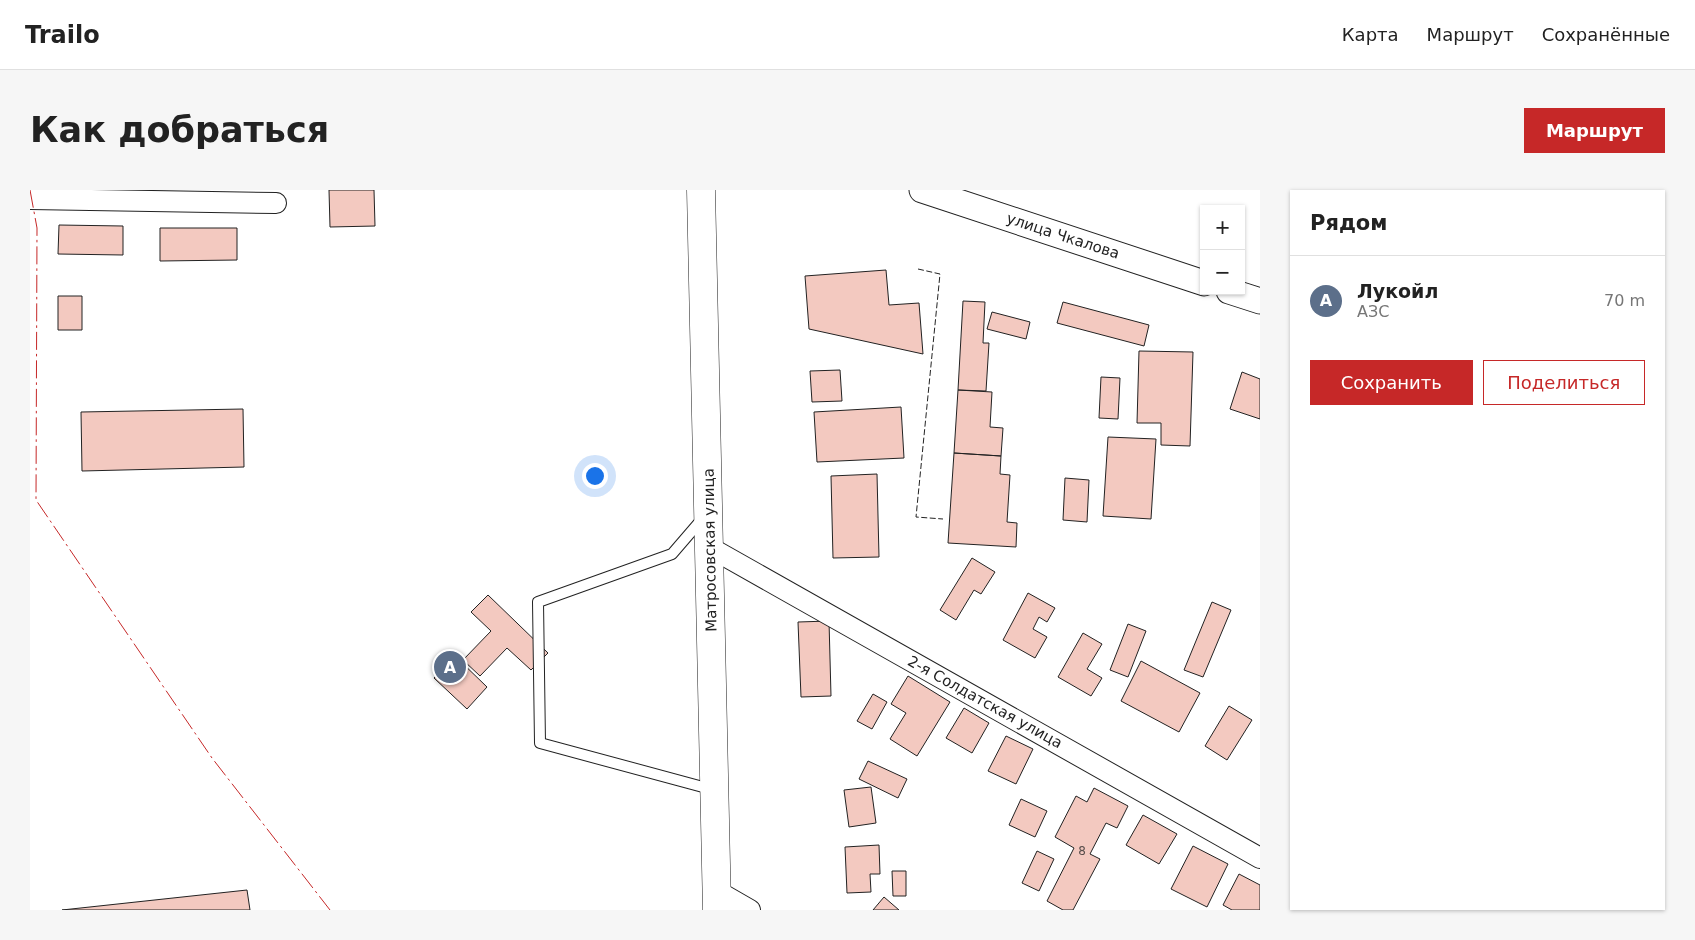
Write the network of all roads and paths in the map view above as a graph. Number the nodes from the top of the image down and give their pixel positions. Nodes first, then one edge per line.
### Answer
1 (701, 190) edge
2 (922, 190) edge
3 (30, 199) edge
4 (276, 203) dead end
5 (1200, 282) edge
6 (1241, 295) edge
7 (1260, 301) edge
8 (709, 511) junction
9 (710, 547) junction
10 (715, 790) junction
11 (1260, 858) edge
12 (717, 901) edge
13 (750, 910) edge

1 - 8 highway, Матросовская улица
2 - 5 street, улица Чкалова
3 - 4 street
6 - 7 street
8 - 9 highway, Матросовская улица
8 - 10 lane
9 - 10 highway, Матросовская улица
9 - 11 street, 2-я Солдатская улица
10 - 12 highway, Матросовская улица
12 - 13 street

